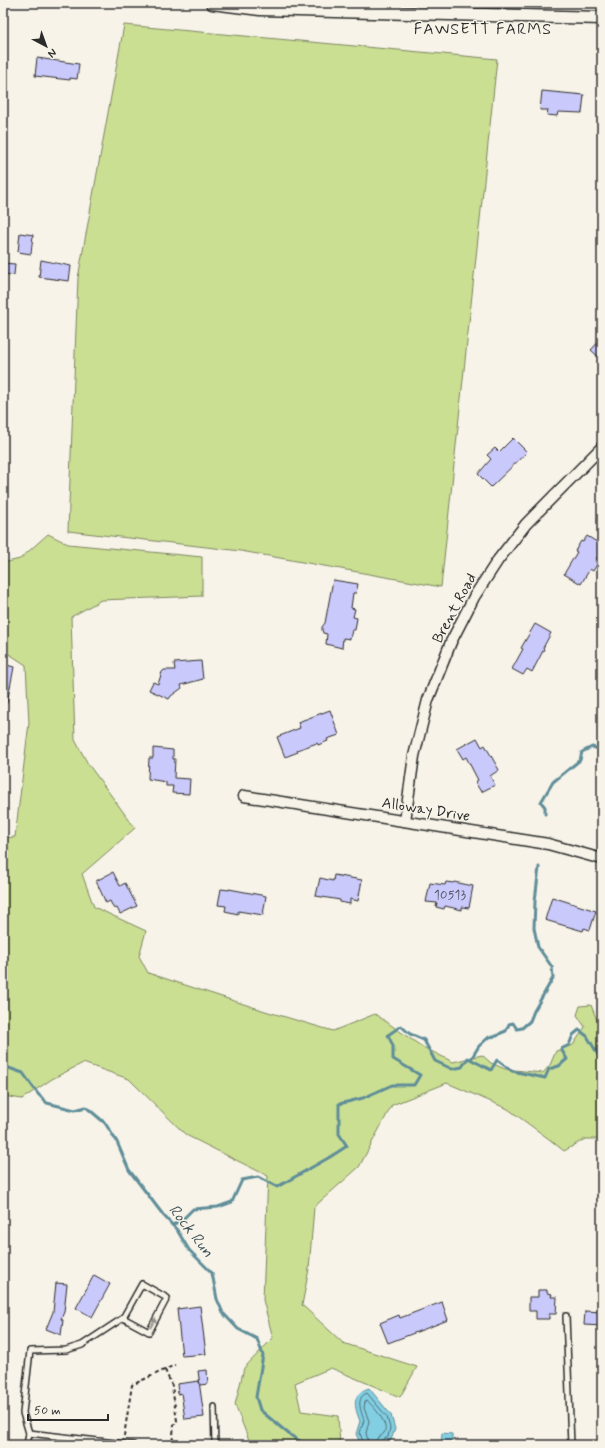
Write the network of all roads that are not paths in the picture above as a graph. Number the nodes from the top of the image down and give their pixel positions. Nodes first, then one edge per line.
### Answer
1 (212, 3) edge
2 (602, 18) edge
3 (602, 447) edge
4 (244, 796) dead end
5 (405, 821) junction
6 (602, 858) edge
7 (566, 1316) dead end
8 (123, 1318) junction
9 (214, 1407) dead end
10 (29, 1433) junction
11 (27, 1445) edge
12 (133, 1445) edge
13 (215, 1445) edge
14 (571, 1445) edge

1 - 2 street
3 - 5 street, Brent Road
4 - 5 street, Alloway Drive
5 - 6 street, Alloway Drive
7 - 14 lane
8 -> 8 lane
8 - 10 lane
9 - 13 lane
10 - 11 lane
10 - 12 lane

